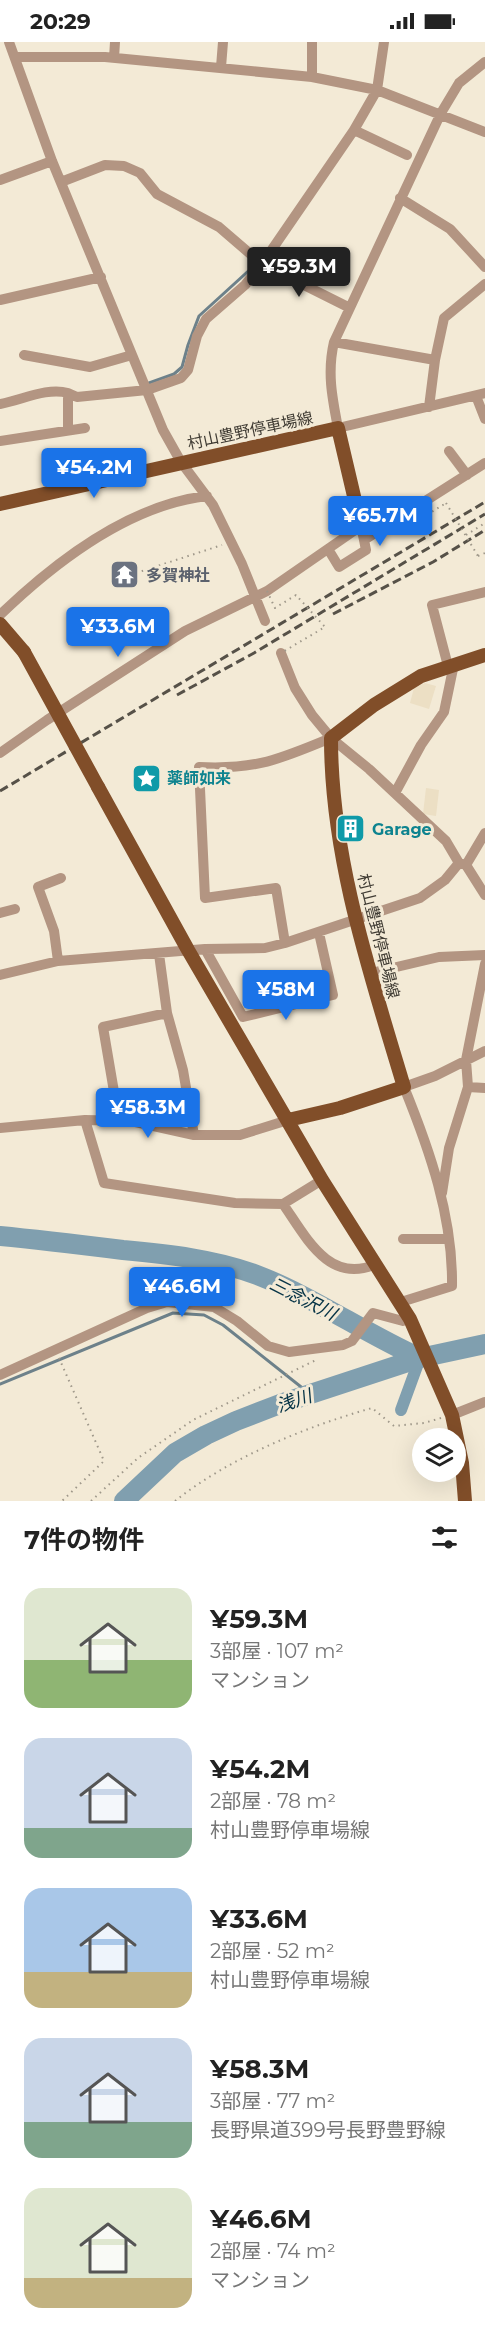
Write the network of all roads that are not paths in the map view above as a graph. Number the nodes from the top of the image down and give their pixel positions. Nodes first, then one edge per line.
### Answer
1 (9, 42) edge
2 (116, 42) edge
3 (223, 42) edge
4 (312, 42) edge
5 (384, 42) edge
6 (15, 57) junction
7 (114, 58) junction
8 (485, 62) edge
9 (221, 68) junction
10 (312, 77) junction
11 (377, 90) junction
12 (441, 113) junction
13 (354, 130) junction
14 (485, 132) edge
15 (407, 155) dead end
16 (52, 161) junction
17 (0, 180) edge
18 (61, 182) junction
19 (400, 198) junction
20 (262, 264) junction
21 (485, 267) edge
22 (101, 278) junction
23 (485, 284) edge
24 (0, 300) edge
25 (348, 307) junction
26 (334, 342) junction
27 (24, 355) dead end
28 (132, 355) junction
29 (435, 360) junction
30 (147, 390) junction
31 (69, 393) junction
32 (481, 394) edge
33 (0, 404) edge
34 (429, 407) junction
35 (485, 418) edge
36 (85, 428) dead end
37 (338, 428) junction
38 (68, 430) junction
39 (0, 441) edge
40 (449, 451) dead end
41 (181, 462) junction
42 (485, 463) edge
43 (467, 475) junction
44 (207, 496) junction
45 (0, 504) edge
46 (363, 533) junction
47 (328, 549) junction
48 (485, 592) edge
49 (256, 597) junction
50 (0, 615) edge
51 (265, 621) dead end
52 (0, 624) edge
53 (281, 653) road end
54 (485, 655) edge
55 (451, 665) junction
56 (331, 738) junction
57 (0, 753) edge
58 (395, 794) junction
59 (485, 832) edge
60 (462, 864) junction
61 (61, 878) dead end
62 (485, 895) edge
63 (15, 909) dead end
64 (0, 913) edge
65 (354, 919) junction
66 (319, 933) junction
67 (285, 943) junction
68 (205, 949) junction
69 (188, 950) junction
70 (159, 954) junction
71 (485, 955) edge
72 (58, 961) junction
73 (485, 964) edge
74 (370, 973) junction
75 (0, 975) edge
76 (167, 1013) junction
77 (485, 1051) edge
78 (466, 1060) junction
79 (404, 1087) junction
80 (468, 1087) junction
81 (485, 1088) edge
82 (84, 1120) junction
83 (288, 1120) junction
84 (119, 1121) junction
85 (0, 1128) edge
86 (194, 1135) junction
87 (322, 1180) junction
88 (441, 1194) junction
89 (283, 1204) junction
90 (403, 1239) dead end
91 (449, 1239) junction
92 (376, 1264) junction
93 (401, 1302) junction
94 (409, 1317) junction
95 (0, 1375) edge
96 (485, 1402) edge
97 (452, 1415) junction
98 (465, 1501) edge

1 - 6 street
2 - 7 street
3 - 9 street
4 - 10 street
5 - 11 street
6 - 7 street
6 - 16 street
7 - 9 street
8 - 12 street
9 - 10 street
10 - 11 street
11 - 12 street
11 - 13 street
12 - 14 street
12 - 19 street
13 - 15 street
13 - 20 street
16 - 17 street
16 - 18 street
18 - 20 street
18 - 22 street
19 - 21 street
19 - 25 street
20 - 25 street
20 - 30 street
22 - 24 street
22 - 28 street
23 - 29 street
25 - 26 street
26 - 29 street
26 - 37 street
27 - 28 street
28 - 30 street
29 - 34 street
30 - 31 street
30 - 41 street
31 - 33 street
31 - 38 street
32 - 34 street
32 - 35 street
34 - 37 street
36 - 38 street
37 - 41 main road, 村山豊野停車場線
37 - 46 main road, 村山豊野停車場線
38 - 39 street
40 - 43 street
41 - 44 street
41 - 45 main road, 村山豊野停車場線
42 - 43 street
43 - 46 street
44 - 49 street
44 - 50 street
46 - 47 street
46 - 47 street
47 - 49 street
48 - 55 street
49 - 51 street
49 - 57 street
52 - 69 main road, bridge
53 - 56 street
54 - 55 main road
55 - 56 main road
55 - 58 street
56 - 58 street
56 - 65 main road, 村山豊野停車場線
56 - 67 street
58 - 60 street
59 - 60 street
60 - 62 street
60 - 65 street
61 - 72 street
63 - 64 street
65 - 66 street
65 - 74 main road, 村山豊野停車場線
66 - 67 street
66 - 68 street
67 - 68 street
68 - 69 street
69 - 70 street
69 - 83 main road
70 - 72 street
70 - 76 street
71 - 74 street
72 - 75 street
73 - 78 street
74 - 79 main road, 村山豊野停車場線
76 - 84 street
76 - 86 street
77 - 78 street
78 - 79 street
78 - 80 street
79 - 83 main road
79 - 88 street
80 - 81 street
80 - 88 street
82 - 84 street
82 - 85 street
82 - 89 street
83 - 86 street
83 - 87 main road
84 - 86 street
87 - 89 street
87 - 92 main road
88 - 91 street
89 - 92 street
90 - 91 street
91 - 93 street
92 - 93 main road
93 - 94 main road
94 - 95 street
94 - 97 main road
96 - 97 street
97 - 98 main road

